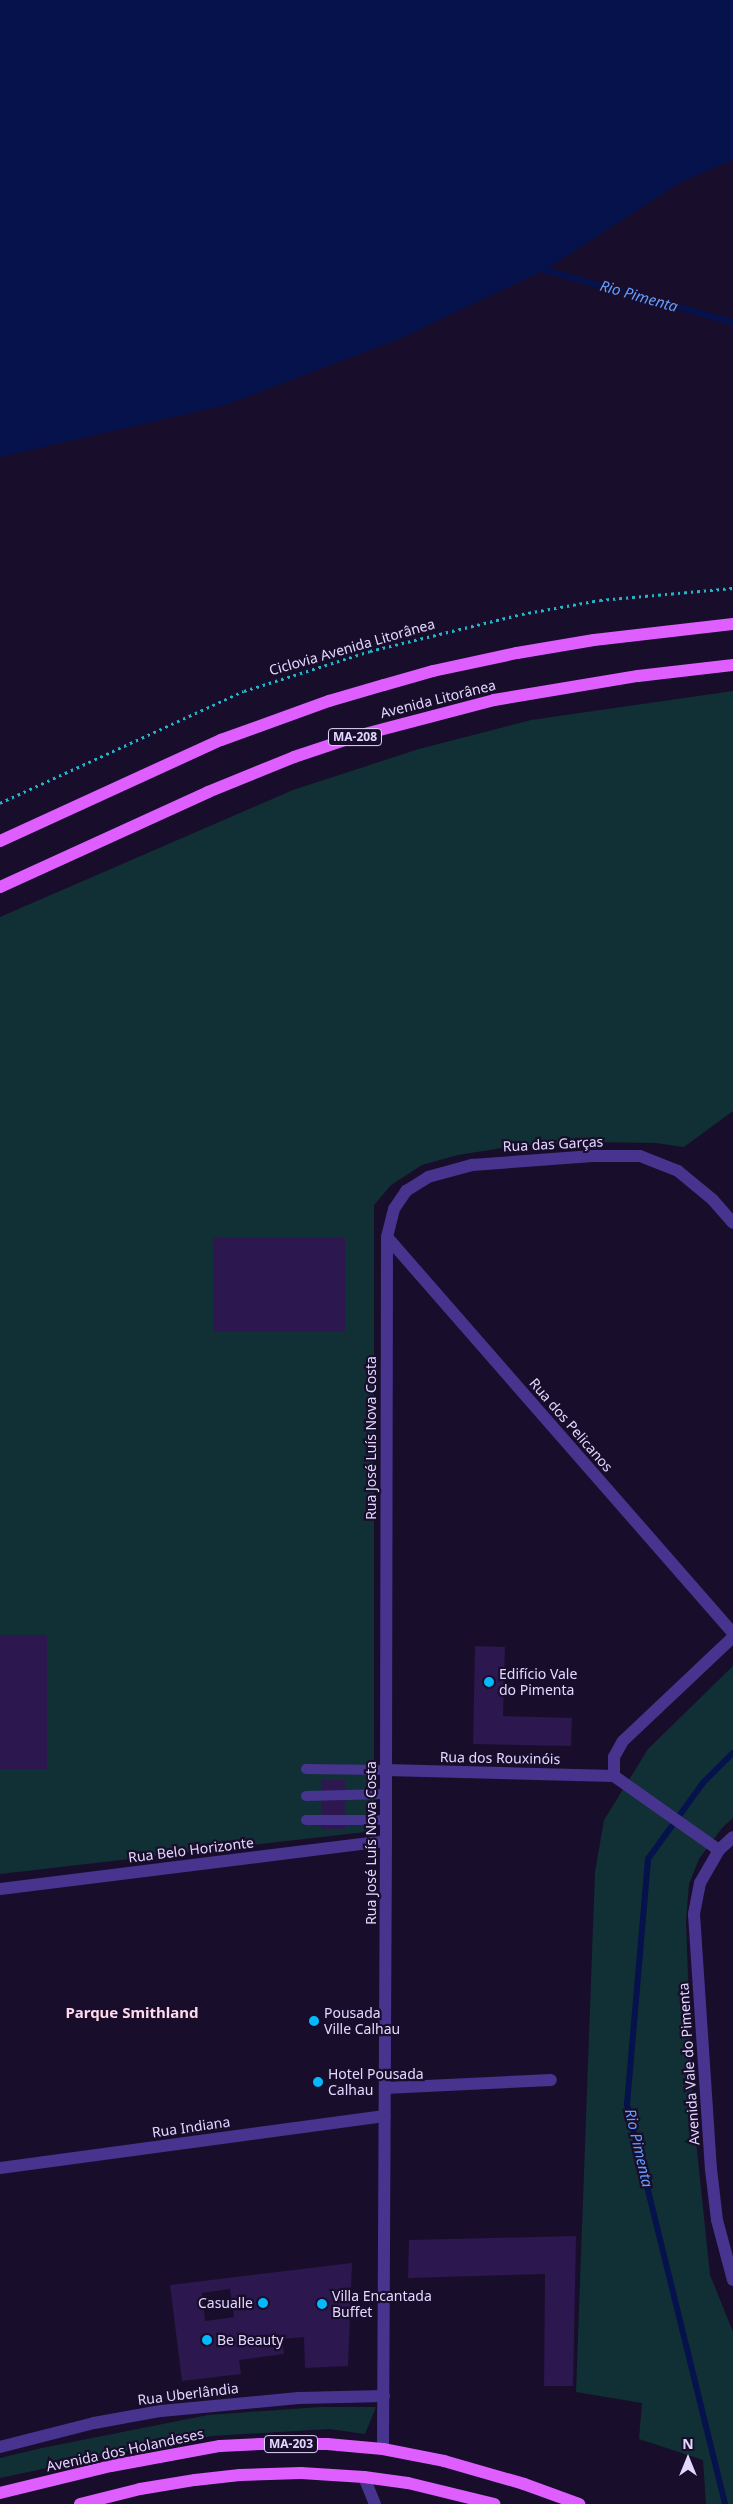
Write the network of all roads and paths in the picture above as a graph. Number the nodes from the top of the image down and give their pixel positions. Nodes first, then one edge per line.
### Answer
1 (733, 588) edge
2 (733, 624) edge
3 (733, 665) edge
4 (0, 803) edge
5 (0, 841) edge
6 (0, 886) edge
7 (733, 1223) edge
8 (387, 1237) junction
9 (733, 1633) edge
10 (733, 1637) edge
11 (306, 1769) dead end
12 (386, 1770) junction
13 (614, 1776) junction
14 (386, 1794) junction
15 (306, 1796) dead end
16 (306, 1820) dead end
17 (386, 1820) junction
18 (733, 1837) edge
19 (386, 1841) junction
20 (719, 1850) junction
21 (0, 1889) edge
22 (551, 2080) dead end
23 (385, 2088) junction
24 (385, 2116) junction
25 (0, 2168) edge
26 (733, 2280) edge
27 (384, 2396) junction
28 (0, 2447) edge
29 (383, 2449) junction
30 (364, 2477) junction
31 (0, 2493) edge
32 (120, 2499) edge
33 (80, 2504) edge
34 (375, 2504) edge
35 (494, 2504) edge
36 (580, 2504) edge

1 - 4 path, Ciclovia Avenida Litorânea
2 - 5 main road, Avenida Litorânea
3 - 6 main road, Avenida Litorânea / MA-208
7 - 8 street, Rua das Garças
8 - 9 street, Rua dos Pelicanos
8 - 12 street, Rua José Luís Nova Costa
10 - 13 street
11 - 12 lane
12 - 13 street, Rua dos Rouxinóis
12 - 14 street, Rua José Luís Nova Costa
13 - 20 street
14 - 15 lane
14 - 17 street, Rua José Luís Nova Costa
16 - 17 lane
17 - 19 street, Rua José Luís Nova Costa
18 - 20 street, Avenida Vale do Pimenta
19 - 21 street, Rua Belo Horizonte
19 - 23 street, Rua José Luís Nova Costa
20 - 26 street, Avenida Vale do Pimenta
22 - 23 street
23 - 24 street, Rua José Luís Nova Costa
24 - 25 street, Rua Indiana
24 - 27 street, Rua José Luís Nova Costa
27 - 28 street, Rua Uberlândia
27 - 29 street, Rua José Luís Nova Costa
29 - 31 main road, Avenida dos Holandeses / MA-203
29 - 36 main road, Avenida dos Holandeses / MA-203
30 - 32 main road, MA-203
30 - 34 street
30 - 35 main road, MA-203
32 - 33 main road, MA-203

